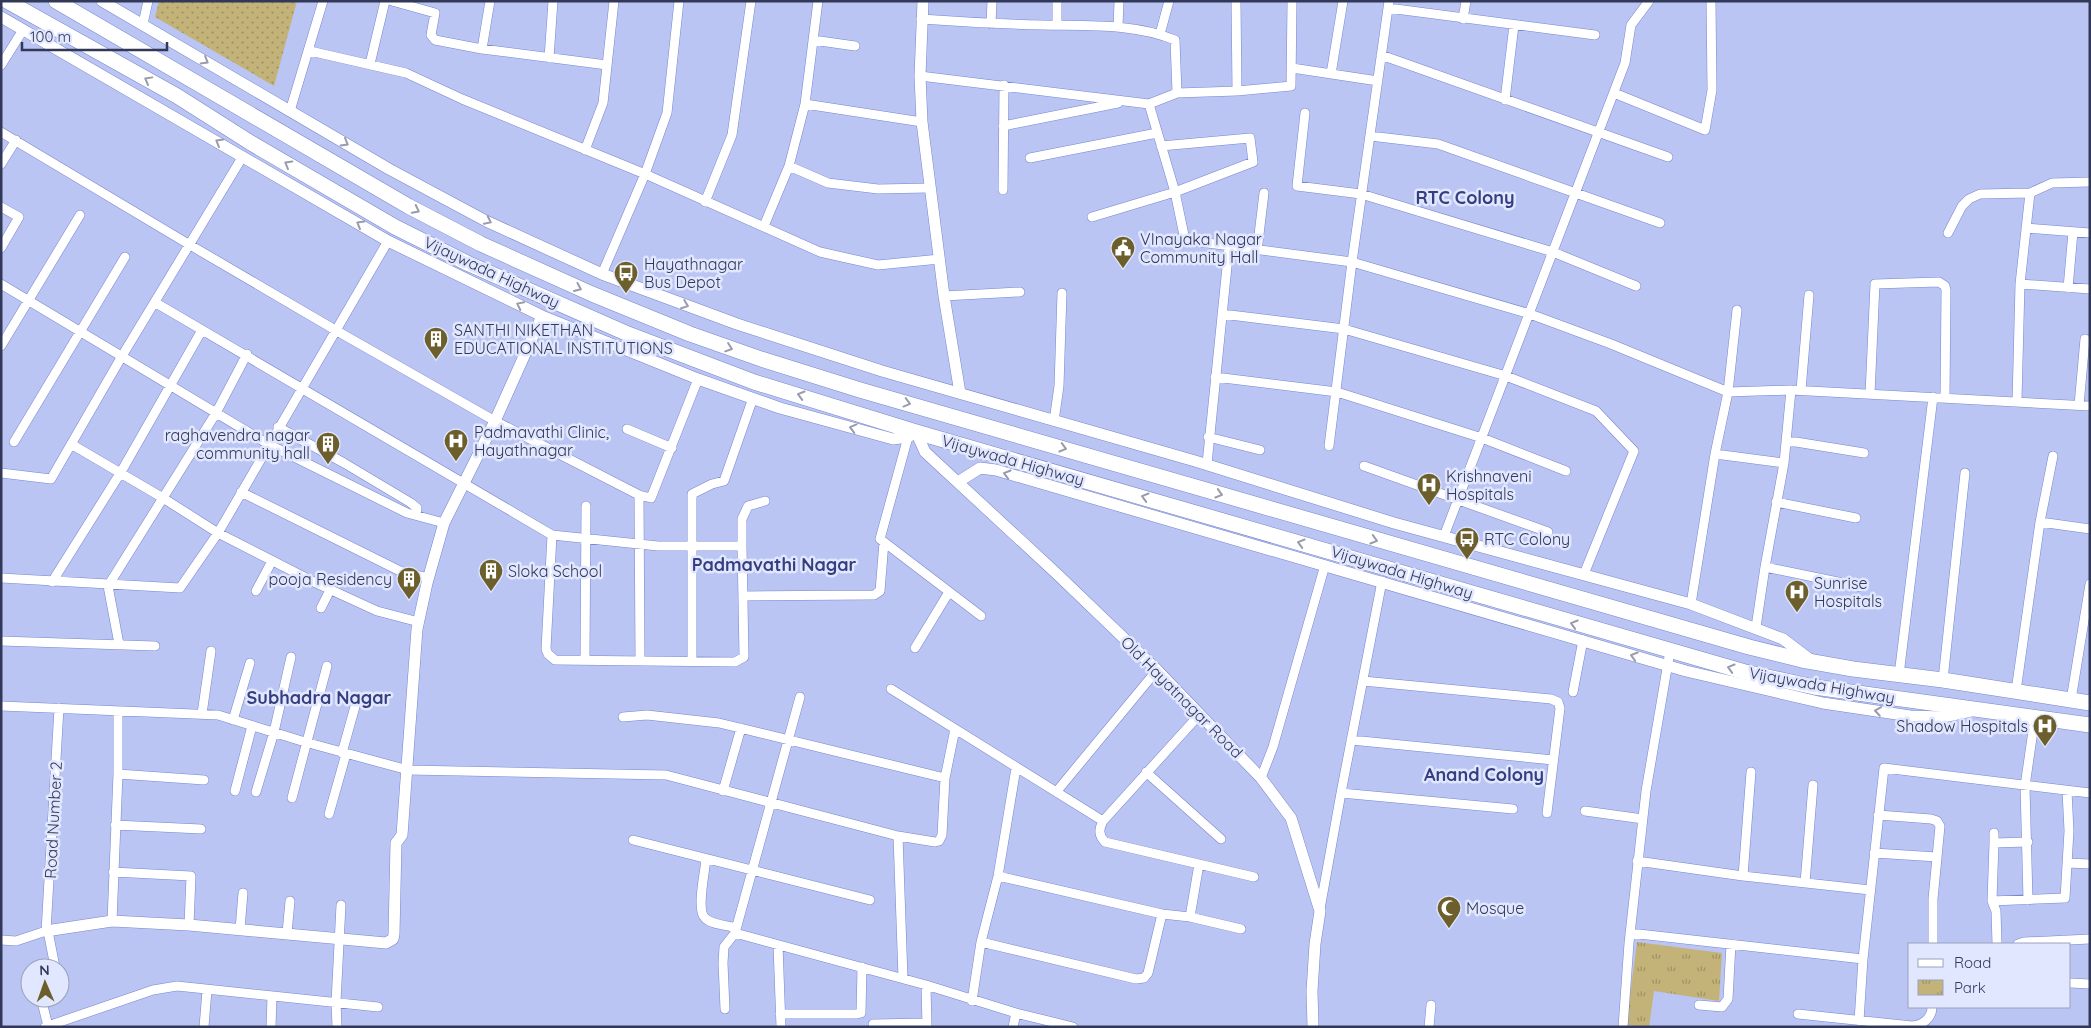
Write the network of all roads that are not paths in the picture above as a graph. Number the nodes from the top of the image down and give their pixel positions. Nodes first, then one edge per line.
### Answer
1 (7, 1) edge
2 (56, 1) edge
3 (102, 1) edge
4 (148, 1) edge
5 (323, 1) edge
6 (385, 1) edge
7 (392, 1) edge
8 (437, 1) edge
9 (490, 1) edge
10 (553, 1) edge
11 (614, 1) edge
12 (679, 1) edge
13 (751, 1) edge
14 (818, 1) edge
15 (923, 1) edge
16 (992, 1) edge
17 (1057, 1) edge
18 (1120, 1) edge
19 (1169, 1) edge
20 (1292, 1) edge
21 (1343, 1) edge
22 (1466, 1) edge
23 (1649, 1) edge
24 (1711, 1) edge
25 (1234, 2) edge
26 (1389, 5) edge
27 (435, 12) junction
28 (1, 17) edge
29 (921, 19) junction
30 (1463, 19) junction
31 (143, 24) junction
32 (991, 24) junction
33 (1514, 25) junction
34 (1057, 26) junction
35 (1118, 27) junction
36 (23, 30) junction
37 (1160, 34) junction
38 (1594, 35) dead end
39 (813, 40) junction
40 (855, 46) dead end
41 (482, 49) junction
42 (310, 51) junction
43 (1381, 55) junction
44 (549, 58) junction
45 (370, 64) junction
46 (1, 65) edge
47 (607, 65) junction
48 (1292, 68) junction
49 (1331, 74) junction
50 (920, 76) junction
51 (1378, 81) junction
52 (1004, 85) junction
53 (1237, 91) junction
54 (1177, 93) junction
55 (1614, 93) junction
56 (1505, 100) junction
57 (1126, 101) junction
58 (805, 104) junction
59 (1148, 104) junction
60 (290, 111) junction
61 (1305, 113) dead end
62 (922, 122) junction
63 (1004, 126) junction
64 (1, 132) edge
65 (1157, 133) junction
66 (1600, 133) junction
67 (1370, 136) junction
68 (16, 140) junction
69 (1161, 146) junction
70 (585, 150) junction
71 (243, 156) junction
72 (1668, 157) dead end
73 (1030, 158) dead end
74 (1, 164) edge
75 (789, 166) junction
76 (349, 172) junction
77 (645, 174) junction
78 (2090, 182) edge
79 (929, 188) junction
80 (1003, 190) dead end
81 (337, 192) junction
82 (1175, 192) junction
83 (1264, 193) dead end
84 (2030, 193) junction
85 (1361, 194) junction
86 (1576, 194) junction
87 (705, 202) junction
88 (1, 207) edge
89 (80, 215) dead end
90 (1092, 217) dead end
91 (1660, 223) dead end
92 (764, 226) junction
93 (2026, 228) junction
94 (2073, 232) junction
95 (1948, 233) dead end
96 (2090, 233) edge
97 (388, 241) junction
98 (190, 245) junction
99 (1229, 247) junction
100 (1, 248) edge
101 (1257, 250) junction
102 (1553, 252) junction
103 (125, 257) dead end
104 (940, 259) junction
105 (1352, 262) junction
106 (602, 274) junction
107 (1, 284) edge
108 (2020, 284) junction
109 (1636, 286) dead end
110 (2068, 288) junction
111 (2090, 289) edge
112 (1020, 292) dead end
113 (1062, 293) dead end
114 (1809, 295) dead end
115 (944, 296) junction
116 (28, 300) junction
117 (156, 303) junction
118 (1737, 310) dead end
119 (1222, 314) junction
120 (1530, 314) junction
121 (542, 316) junction
122 (1344, 329) junction
123 (202, 330) junction
124 (80, 331) junction
125 (337, 331) junction
126 (2085, 338) dead end
127 (1, 346) edge
128 (247, 354) junction
129 (122, 356) junction
130 (1506, 376) junction
131 (1215, 377) junction
132 (698, 379) junction
133 (171, 386) junction
134 (302, 386) junction
135 (1791, 390) junction
136 (1801, 390) junction
137 (1337, 392) junction
138 (1728, 392) junction
139 (960, 393) junction
140 (1870, 394) junction
141 (1933, 397) junction
142 (753, 398) junction
143 (1945, 398) junction
144 (2017, 401) junction
145 (2079, 405) junction
146 (2090, 406) edge
147 (216, 413) junction
148 (495, 421) junction
149 (1054, 421) junction
150 (278, 427) junction
151 (627, 429) dead end
152 (912, 434) junction
153 (1208, 438) junction
154 (1482, 438) junction
155 (14, 442) dead end
156 (1786, 442) junction
157 (71, 444) junction
158 (268, 444) junction
159 (1329, 446) dead end
160 (672, 448) junction
161 (1260, 450) dead end
162 (1864, 453) dead end
163 (1715, 454) junction
164 (2053, 456) dead end
165 (1784, 463) junction
166 (1207, 464) junction
167 (1364, 466) dead end
168 (121, 472) junction
169 (1566, 472) dead end
170 (1, 473) edge
171 (1965, 473) dead end
172 (464, 482) junction
173 (958, 482) junction
174 (241, 492) junction
175 (639, 494) junction
176 (163, 498) junction
177 (765, 501) dead end
178 (1458, 501) junction
179 (1776, 502) junction
180 (586, 506) dead end
181 (416, 514) junction
182 (1856, 518) dead end
183 (2040, 522) junction
184 (444, 523) junction
185 (1216, 526) junction
186 (2090, 529) edge
187 (1548, 532) dead end
188 (218, 533) junction
189 (552, 535) junction
190 (1444, 536) junction
191 (586, 538) junction
192 (884, 542) junction
193 (639, 544) junction
194 (692, 546) junction
195 (742, 546) junction
196 (272, 561) junction
197 (1325, 565) junction
198 (1764, 567) junction
199 (1584, 574) junction
200 (1, 578) edge
201 (429, 578) junction
202 (1382, 581) junction
203 (52, 582) junction
204 (2090, 584) edge
205 (108, 586) junction
206 (1862, 587) dead end
207 (330, 590) junction
208 (256, 591) dead end
209 (949, 592) junction
210 (743, 596) junction
211 (1691, 604) junction
212 (321, 608) dead end
213 (982, 616) dead end
214 (419, 622) junction
215 (1756, 627) junction
216 (1583, 640) junction
217 (1, 642) edge
218 (119, 644) junction
219 (155, 646) dead end
220 (915, 648) dead end
221 (211, 651) dead end
222 (291, 657) dead end
223 (1668, 658) junction
224 (585, 660) junction
225 (640, 660) junction
226 (692, 661) junction
227 (1814, 662) junction
228 (250, 663) dead end
229 (327, 666) dead end
230 (1157, 670) junction
231 (1899, 675) junction
232 (1921, 677) junction
233 (1942, 680) junction
234 (1363, 681) junction
235 (891, 689) dead end
236 (2016, 690) junction
237 (1572, 692) dead end
238 (800, 697) dead end
239 (2071, 700) junction
240 (1919, 702) junction
241 (356, 703) dead end
242 (2090, 703) edge
243 (1, 706) edge
244 (59, 708) junction
245 (1978, 710) junction
246 (118, 711) junction
247 (202, 714) junction
248 (1200, 714) junction
249 (623, 717) dead end
250 (2035, 717) junction
251 (234, 720) junction
252 (2090, 725) edge
253 (252, 726) junction
254 (741, 728) junction
255 (955, 729) junction
256 (274, 732) junction
257 (788, 739) junction
258 (1351, 740) junction
259 (306, 742) junction
260 (344, 753) junction
261 (1553, 760) junction
262 (1016, 768) junction
263 (408, 770) junction
264 (1146, 772) junction
265 (1751, 772) dead end
266 (118, 774) junction
267 (946, 778) junction
268 (1261, 778) junction
269 (204, 780) dead end
270 (1812, 785) dead end
271 (2025, 786) junction
272 (235, 791) dead end
273 (723, 791) junction
274 (1057, 791) junction
275 (2067, 791) junction
276 (256, 792) dead end
277 (1340, 793) junction
278 (2090, 793) edge
279 (292, 798) dead end
280 (771, 803) junction
281 (1513, 809) dead end
282 (1584, 811) dead end
283 (1547, 813) dead end
284 (329, 814) dead end
285 (1878, 815) junction
286 (1643, 819) junction
287 (1104, 821) junction
288 (115, 825) junction
289 (201, 830) dead end
290 (898, 836) junction
291 (1221, 839) dead end
292 (633, 840) dead end
293 (2028, 842) junction
294 (1874, 853) junction
295 (1937, 857) junction
296 (706, 860) junction
297 (1637, 861) junction
298 (2067, 863) junction
299 (1199, 864) junction
300 (2090, 864) edge
301 (752, 871) junction
302 (113, 872) junction
303 (998, 876) junction
304 (1743, 876) junction
305 (1254, 877) dead end
306 (1804, 883) junction
307 (1870, 890) junction
308 (243, 893) dead end
309 (870, 900) dead end
310 (2028, 900) junction
311 (290, 901) dead end
312 (1992, 901) junction
313 (341, 905) dead end
314 (1320, 912) junction
315 (1162, 914) junction
316 (1190, 917) junction
317 (112, 921) junction
318 (189, 924) junction
319 (240, 929) junction
320 (1240, 929) dead end
321 (735, 930) junction
322 (47, 931) junction
323 (287, 933) junction
324 (1630, 933) junction
325 (340, 937) junction
326 (2090, 939) edge
327 (1, 940) edge
328 (981, 942) junction
329 (1933, 943) edge
330 (1997, 943) edge
331 (2021, 943) edge
332 (1731, 944) junction
333 (778, 945) junction
334 (53, 958) edge
335 (1863, 959) junction
336 (862, 967) junction
337 (903, 978) junction
338 (2071, 983) edge
339 (2090, 984) edge
340 (926, 985) junction
341 (207, 990) junction
342 (272, 996) junction
343 (972, 1001) junction
344 (336, 1002) junction
345 (1431, 1005) dead end
346 (1698, 1005) dead end
347 (378, 1007) dead end
348 (43, 1008) edge
349 (1932, 1008) edge
350 (725, 1009) dead end
351 (1016, 1013) junction
352 (780, 1014) junction
353 (1798, 1014) dead end
354 (1859, 1021) junction
355 (873, 1024) dead end
356 (927, 1025) edge
357 (46, 1026) edge
358 (204, 1027) edge
359 (270, 1027) edge
360 (337, 1027) edge
361 (781, 1027) edge
362 (1013, 1027) edge
363 (1073, 1027) edge
364 (1313, 1027) edge
365 (1430, 1027) edge
366 (1623, 1027) edge

81 -> 1 highway, Vijaywada Highway
2 - 76 highway, Vijaywada Highway
3 - 31 street
4 - 31 street
5 - 42 street
6 - 45 street
7 - 27 street
8 - 27 street
9 - 41 street
10 - 44 street
11 - 47 street
12 - 77 street
13 - 87 street
14 - 39 street
15 - 29 street
16 - 32 street
17 - 34 street
18 - 35 street
19 - 37 street
20 - 48 street
21 - 49 street
22 - 30 street
23 - 55 street
24 - 55 street
25 - 53 street
26 - 30 street
26 - 43 street
27 - 41 street
28 - 36 street
29 - 32 street
29 - 50 street
30 - 33 street
31 -> 60 street
32 - 34 street
33 - 38 street
33 - 56 street
34 - 35 street
35 - 37 street
36 - 46 street
71 -> 36 street
37 - 54 street
39 - 40 street
39 - 58 street
41 - 44 street
42 - 45 street
42 - 60 street
43 - 51 street
43 - 56 street
44 - 47 street
45 - 70 street
47 - 70 street
48 - 49 street
48 - 53 street
49 - 51 street
50 - 52 street
50 - 62 street
51 - 67 street
52 - 57 street
52 - 63 street
53 - 54 street
54 - 59 street
55 - 66 street
56 - 66 street
57 - 59 street
57 - 63 street
58 - 62 street
58 - 75 street
59 - 65 street
60 -> 106 street
61 - 85 street
62 - 79 street
63 - 80 street
64 - 68 street
65 - 69 street
65 - 73 street
66 - 72 street
66 - 86 street
67 - 85 street
67 - 86 street
68 - 74 street
68 - 98 street
69 - 82 street
69 - 82 street
70 - 77 street
97 -> 71 street
71 - 98 street
75 - 79 street
75 - 92 street
76 - 81 highway
76 -> 227 highway, Vijaywada Highway
77 - 87 street
77 - 106 street
78 - 84 street
79 - 104 street
152 -> 81 highway, Vijaywada Highway
82 - 90 street
82 - 99 street
83 - 101 street
84 - 93 street
84 - 95 street
85 - 102 street
85 - 105 street
86 - 91 street
86 - 102 street
87 - 92 street
88 - 100 street
89 - 116 street
92 - 104 street
93 - 94 street
93 - 108 street
94 - 96 street
94 - 110 street
121 -> 97 street
97 - 125 street
98 - 117 street
98 - 125 street
99 - 101 street
99 - 119 street
101 - 105 street
102 - 109 street
102 - 120 street
103 - 124 street
104 - 115 street
105 - 120 street
105 - 122 street
106 -> 139 street
107 - 116 street
108 - 110 street
108 - 144 street
110 - 111 street
112 - 115 street
113 - 149 street
114 - 136 street
115 - 139 street
116 - 124 street
116 - 127 street
117 - 123 street
117 - 129 street
118 - 138 street
119 - 122 street
119 - 131 street
120 - 130 street
120 - 138 street
121 - 132 street
121 - 148 street
122 - 130 street
122 - 137 street
123 - 128 street
123 - 133 street
124 - 129 street
124 - 155 street
125 - 134 street
125 - 148 street
126 - 145 street
128 - 134 street
128 - 147 street
129 - 133 street
129 - 157 street
130 - 154 street
130 - 199 street
131 - 137 street
131 - 153 street
132 - 142 street
132 - 160 street
133 - 147 street
133 - 168 street
134 - 150 street
134 - 172 street
135 - 136 street
135 - 138 street
135 - 156 street
136 - 140 street
137 - 154 street
137 - 159 street
138 - 163 street
139 - 149 street
140 - 141 street
140 - 143 street
141 - 143 street
141 - 231 street
152 -> 142 street
142 - 194 street
143 - 144 street
144 - 145 street
145 - 146 street
147 - 158 street
147 - 176 street
148 - 172 street
148 - 175 street
149 - 166 street
150 - 158 street
150 - 181 street
151 - 160 street
152 - 173 street, Old Hayatnagar Road
185 -> 152 highway, Vijaywada Highway
152 - 192 street
153 - 161 street
153 - 166 street
154 - 169 street
154 - 178 street
156 - 162 street
156 - 165 street
157 - 168 street
157 - 170 street
158 - 174 street
158 - 181 street
160 - 175 street
163 - 165 street
163 - 211 street
164 - 183 street
165 - 179 street
166 - 190 street
167 - 178 street
168 - 176 street
168 - 203 street
171 - 233 street
172 - 184 street
172 - 189 street
185 -> 173 street
173 - 230 street, Old Hayatnagar Road
174 - 188 street
174 - 201 street
175 - 193 street
176 - 188 street
176 - 205 street
177 - 195 street
178 - 187 street
178 - 190 street
179 - 182 street
179 - 198 street
180 - 191 street
181 - 184 street
183 - 186 street
183 - 236 street
184 - 201 street
185 - 197 street
223 -> 185 highway, Vijaywada Highway
188 - 196 street
188 - 205 street
189 - 191 street
189 - 224 street
190 - 199 street
191 - 193 street
191 - 224 street
192 - 209 street
192 - 210 street
193 - 194 street
193 - 225 street
194 - 195 street
194 - 226 street
195 - 210 street
196 - 207 street
196 - 208 street
197 - 202 street
197 - 268 street
198 - 206 street
198 - 215 street
199 - 211 street
200 - 203 street
201 - 214 street
202 - 216 street
202 - 234 street
203 - 205 street
204 - 239 street
205 - 218 street
207 - 212 street
207 - 214 street
209 - 213 street
209 - 220 street
210 - 226 street
211 - 215 street
214 - 263 street
215 - 227 street
223 -> 216 street
216 - 237 street
217 - 218 street
218 - 219 street
221 - 247 street
222 - 256 street
240 -> 223 highway, Vijaywada Highway
245 -> 223 street
223 - 286 street
224 - 225 street
225 - 226 street
227 - 231 highway, Vijaywada Highway
228 - 251 street
229 - 259 street
230 - 248 street, Old Hayatnagar Road
230 - 274 street
231 - 232 highway, Vijaywada Highway
232 - 233 highway, Vijaywada Highway
232 - 240 highway
233 - 236 highway, Vijaywada Highway
234 - 258 street
234 - 261 street
235 - 255 street
236 - 239 highway, Vijaywada Highway
238 - 257 street
239 - 242 highway, Vijaywada Highway
240 - 245 highway, Vijaywada Highway
241 - 260 street
243 - 244 street
244 - 246 street
244 - 322 street, Road Number 2
245 - 250 highway, Vijaywada Highway
246 - 247 street
246 - 266 street
247 - 251 street
248 - 264 street
248 - 268 street, Old Hayatnagar Road
249 - 254 street
250 - 252 highway, Vijaywada Highway
250 - 271 street
251 - 253 street
253 - 256 street
253 - 272 street
254 - 257 street
254 - 273 street
255 - 262 street
255 - 267 street
256 - 259 street
256 - 276 street
257 - 267 street
257 - 280 street
258 - 261 street
258 - 277 street
259 - 260 street
259 - 279 street
260 - 263 street
260 - 284 street
261 - 283 street
262 - 274 street
262 - 303 street
263 - 273 street
263 - 325 street
264 - 287 street
264 - 291 street
265 - 304 street
266 - 269 street
266 - 288 street
267 - 290 street
268 - 314 street, Old Hayatnagar Road
270 - 306 street
271 - 275 street
271 - 285 street
271 - 293 street
273 - 280 street
274 - 287 street
275 - 278 street
275 - 298 street
277 - 281 street
277 - 314 street
280 - 290 street
280 - 301 street
282 - 286 street
285 - 294 street
285 - 295 street
286 - 297 street
287 - 299 street
288 - 289 street
288 - 302 street
290 - 337 street
292 - 296 street
293 - 310 street
293 - 312 street
294 - 295 street
294 - 307 street
295 - 329 street
296 - 301 street
296 - 321 street
297 - 304 street
297 - 324 street
298 - 300 street
298 - 310 street
299 - 305 street
299 - 316 street
301 - 309 street
301 - 321 street
302 - 317 street
302 - 318 street
303 - 315 street
303 - 328 street
304 - 306 street
306 - 307 street
307 - 335 street
308 - 319 street
310 - 312 street
311 - 323 street
312 - 330 street
313 - 325 street
314 - 364 street, Old Hayatnagar Road
315 - 316 street
315 - 328 street
316 - 320 street
317 - 318 street
317 - 322 street
318 - 319 street
319 - 323 street
321 - 333 street
321 - 350 street
322 - 327 street
322 - 334 street, Road Number 2
323 - 325 street
324 - 332 street
324 - 366 street
325 - 344 street
326 - 331 street
328 - 343 street
332 - 335 street
332 - 346 street
333 - 336 street
333 - 352 street
335 - 354 street
336 - 337 street
336 - 352 street
337 - 340 street
338 - 339 street
340 - 343 street
340 - 356 street
341 - 342 street
341 - 357 street
341 - 358 street
342 - 344 street
342 - 359 street
343 - 351 street
344 - 347 street
344 - 360 street
345 - 365 street
348 - 357 street
349 - 354 street
351 - 362 street
351 - 363 street
352 - 361 street
353 - 354 street
355 - 356 street

